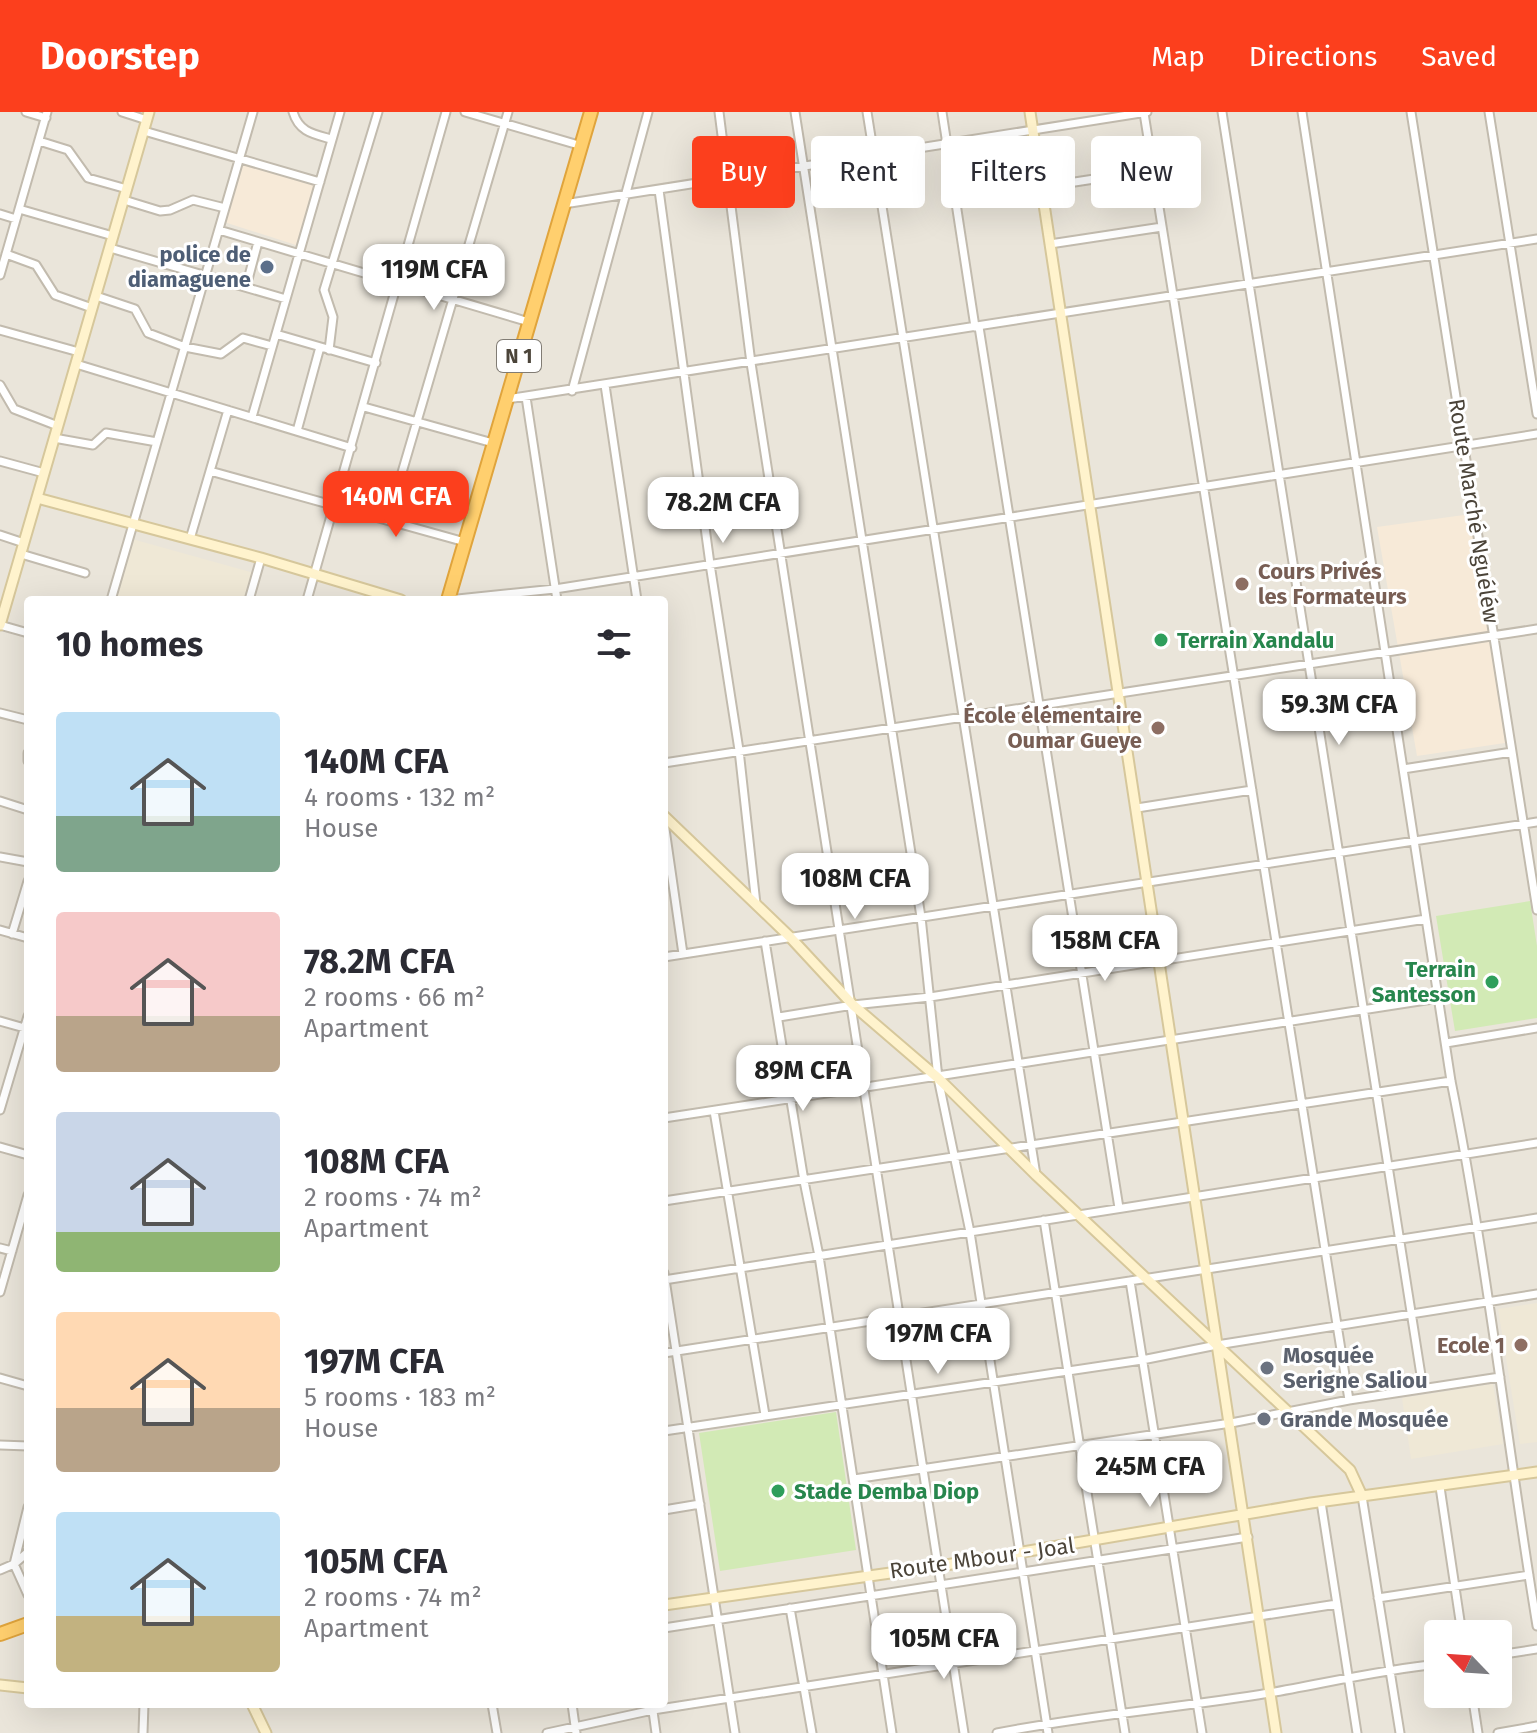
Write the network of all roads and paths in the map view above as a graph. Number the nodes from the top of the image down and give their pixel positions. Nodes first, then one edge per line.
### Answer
1 (26, 112) edge
2 (122, 112) edge
3 (253, 112) edge
4 (293, 112) edge
5 (340, 112) edge
6 (378, 112) edge
7 (446, 112) edge
8 (465, 112) edge
9 (508, 112) edge
10 (591, 112) edge
11 (648, 112) edge
12 (719, 112) edge
13 (795, 112) edge
14 (867, 112) edge
15 (942, 112) edge
16 (1030, 112) edge
17 (1146, 112) edge
18 (1222, 112) edge
19 (1302, 112) edge
20 (1411, 112) edge
21 (1489, 112) edge
22 (46, 115) edge
23 (148, 116) edge
24 (1101, 116) edge
25 (504, 123) junction
26 (1033, 130) junction
27 (144, 131) junction
28 (722, 136) edge
29 (871, 136) edge
30 (946, 136) edge
31 (996, 136) edge
32 (1034, 136) edge
33 (1149, 136) edge
34 (331, 139) junction
35 (39, 141) junction
36 (582, 146) junction
37 (239, 159) junction
38 (811, 166) edge
39 (802, 167) junction
40 (795, 168) edge
41 (320, 182) junction
42 (692, 185) edge
43 (127, 189) junction
44 (659, 190) junction
45 (626, 194) junction
46 (124, 200) junction
47 (564, 204) junction
48 (225, 208) junction
49 (732, 208) edge
50 (883, 208) edge
51 (957, 208) edge
52 (1045, 208) edge
53 (1159, 208) edge
54 (19, 209) junction
55 (0, 214) edge
56 (16, 219) junction
57 (1162, 227) junction
58 (219, 230) junction
59 (113, 236) junction
60 (1537, 239) edge
61 (258, 242) junction
62 (1510, 243) junction
63 (1050, 244) junction
64 (110, 248) junction
65 (6, 254) junction
66 (299, 254) junction
67 (1434, 255) junction
68 (332, 263) junction
69 (1327, 272) junction
70 (0, 275) edge
71 (205, 276) junction
72 (398, 281) junction
73 (1248, 284) junction
74 (246, 287) junction
75 (96, 296) junction
76 (1173, 296) junction
77 (454, 298) junction
78 (286, 299) junction
79 (92, 308) junction
80 (1061, 314) junction
81 (529, 322) junction
82 (977, 327) junction
83 (0, 330) edge
84 (276, 334) junction
85 (904, 338) junction
86 (272, 346) junction
87 (185, 347) junction
88 (324, 348) junction
89 (831, 350) junction
90 (79, 352) junction
91 (376, 363) junction
92 (751, 363) junction
93 (76, 364) junction
94 (684, 373) junction
95 (0, 385) edge
96 (605, 385) junction
97 (572, 391) junction
98 (171, 393) junction
99 (526, 397) junction
100 (507, 399) junction
101 (364, 407) junction
102 (228, 410) junction
103 (1537, 414) edge
104 (252, 417) junction
105 (417, 422) junction
106 (58, 426) junction
107 (297, 431) junction
108 (1537, 434) edge
109 (54, 438) junction
110 (157, 442) junction
111 (493, 443) junction
112 (1463, 446) junction
113 (352, 448) junction
114 (0, 461) edge
115 (1356, 462) junction
116 (210, 471) junction
117 (44, 473) junction
118 (1279, 474) junction
119 (1204, 486) junction
120 (37, 498) junction
121 (1090, 504) junction
122 (336, 505) junction
123 (1009, 517) junction
124 (388, 520) junction
125 (133, 523) junction
126 (934, 529) junction
127 (0, 535) edge
128 (190, 539) junction
129 (861, 540) junction
130 (465, 542) junction
131 (24, 543) junction
132 (781, 553) junction
133 (21, 554) junction
134 (261, 558) junction
135 (710, 564) junction
136 (85, 573) dead end
137 (314, 574) junction
138 (634, 576) junction
139 (5, 587) edge
140 (555, 589) junction
141 (112, 596) edge
142 (250, 596) edge
143 (308, 596) edge
144 (388, 596) edge
145 (449, 596) edge
146 (487, 596) edge
147 (556, 596) edge
148 (636, 596) edge
149 (0, 625) edge
150 (1537, 629) edge
151 (24, 632) edge
152 (1494, 636) junction
153 (1385, 652) junction
154 (1310, 664) junction
155 (1234, 675) junction
156 (1119, 693) junction
157 (1039, 705) junction
158 (0, 713) edge
159 (964, 716) junction
160 (24, 719) edge
161 (891, 727) junction
162 (811, 740) junction
163 (739, 750) junction
164 (1512, 752) junction
165 (668, 762) edge
166 (1403, 769) junction
167 (1252, 790) junction
168 (0, 801) edge
169 (1137, 808) junction
170 (24, 809) edge
171 (1537, 822) edge
172 (668, 823) edge
173 (1523, 824) junction
174 (1414, 841) junction
175 (668, 847) edge
176 (1340, 853) junction
177 (0, 857) edge
178 (24, 861) edge
179 (1264, 864) junction
180 (1148, 882) junction
181 (1069, 894) junction
182 (24, 897) edge
183 (756, 904) junction
184 (994, 906) junction
185 (1537, 906) edge
186 (921, 917) junction
187 (1426, 919) junction
188 (0, 930) edge
189 (840, 930) junction
190 (1352, 930) junction
191 (12, 934) junction
192 (24, 937) edge
193 (790, 937) junction
194 (765, 941) junction
195 (1277, 941) junction
196 (683, 954) junction
197 (668, 956) edge
198 (1160, 959) junction
199 (1081, 971) junction
200 (1007, 982) junction
201 (930, 997) junction
202 (1439, 998) junction
203 (853, 1005) junction
204 (1364, 1009) junction
205 (779, 1017) junction
206 (1289, 1020) junction
207 (0, 1021) edge
208 (24, 1027) edge
209 (1537, 1028) edge
210 (24, 1034) edge
211 (1172, 1038) junction
212 (1446, 1043) junction
213 (1094, 1050) junction
214 (1019, 1064) junction
215 (938, 1078) junction
216 (1451, 1081) junction
217 (864, 1088) junction
218 (1377, 1091) junction
219 (790, 1099) junction
220 (1302, 1102) junction
221 (1, 1104) edge
222 (714, 1111) junction
223 (668, 1117) edge
224 (1185, 1122) junction
225 (1107, 1133) junction
226 (1537, 1143) edge
227 (1033, 1145) junction
228 (0, 1147) edge
229 (1009, 1148) junction
230 (24, 1154) edge
231 (1466, 1154) junction
232 (956, 1155) junction
233 (1388, 1166) junction
234 (878, 1168) junction
235 (1036, 1175) junction
236 (1314, 1177) junction
237 (804, 1181) junction
238 (728, 1192) junction
239 (1196, 1196) junction
240 (668, 1200) edge
241 (24, 1208) edge
242 (1119, 1208) junction
243 (1078, 1215) junction
244 (1537, 1218) edge
245 (1044, 1220) junction
246 (1477, 1228) junction
247 (17, 1232) junction
248 (970, 1232) junction
249 (24, 1233) edge
250 (1400, 1239) junction
251 (890, 1245) junction
252 (0, 1248) edge
253 (12, 1251) junction
254 (1326, 1251) junction
255 (819, 1256) junction
256 (739, 1267) junction
257 (1207, 1269) junction
258 (668, 1276) edge
259 (1147, 1278) junction
260 (1130, 1281) junction
261 (0, 1292) edge
262 (1055, 1292) junction
263 (1537, 1294) edge
264 (668, 1302) edge
265 (1489, 1303) junction
266 (982, 1304) junction
267 (1411, 1315) junction
268 (901, 1316) junction
269 (1337, 1326) junction
270 (830, 1327) junction
271 (751, 1340) junction
272 (1217, 1345) junction
273 (676, 1351) junction
274 (668, 1352) edge
275 (1142, 1360) junction
276 (1067, 1372) junction
277 (1500, 1377) junction
278 (0, 1378) edge
279 (994, 1383) junction
280 (24, 1385) edge
281 (1423, 1388) junction
282 (914, 1396) junction
283 (1349, 1400) junction
284 (842, 1406) junction
285 (1289, 1413) junction
286 (765, 1415) junction
287 (1231, 1423) junction
288 (688, 1427) junction
289 (668, 1430) edge
290 (1154, 1435) junction
291 (0, 1445) edge
292 (1079, 1445) junction
293 (24, 1446) edge
294 (1006, 1456) junction
295 (925, 1468) junction
296 (1537, 1472) edge
297 (1514, 1476) junction
298 (854, 1479) junction
299 (1440, 1487) junction
300 (1362, 1496) junction
301 (1321, 1502) junction
302 (700, 1504) junction
303 (668, 1509) edge
304 (1245, 1515) junction
305 (24, 1523) edge
306 (1169, 1527) junction
307 (1248, 1537) junction
308 (1093, 1541) junction
309 (1172, 1548) junction
310 (1021, 1552) junction
311 (24, 1555) edge
312 (1096, 1559) junction
313 (14, 1564) junction
314 (940, 1566) junction
315 (0, 1570) edge
316 (1024, 1572) junction
317 (868, 1575) junction
318 (1529, 1575) junction
319 (942, 1585) junction
320 (24, 1586) edge
321 (1454, 1587) junction
322 (872, 1595) junction
323 (714, 1597) junction
324 (1378, 1598) junction
325 (668, 1604) edge
326 (1337, 1604) junction
327 (790, 1608) junction
328 (1258, 1616) junction
329 (717, 1619) junction
330 (1460, 1620) edge
331 (24, 1625) edge
332 (1537, 1626) edge
333 (668, 1627) edge
334 (1184, 1628) junction
335 (0, 1634) edge
336 (1108, 1640) junction
337 (1537, 1649) edge
338 (1034, 1651) junction
339 (1512, 1653) edge
340 (953, 1664) junction
341 (1424, 1665) edge
342 (1390, 1669) junction
343 (884, 1675) junction
344 (1348, 1676) junction
345 (0, 1685) edge
346 (805, 1686) junction
347 (24, 1688) edge
348 (1270, 1692) junction
349 (730, 1698) junction
350 (1197, 1703) junction
351 (668, 1705) edge
352 (144, 1708) edge
353 (254, 1708) edge
354 (493, 1708) edge
355 (572, 1708) edge
356 (649, 1708) edge
357 (652, 1708) edge
358 (1474, 1708) edge
359 (1122, 1714) junction
360 (1046, 1723) junction
361 (1537, 1726) edge
362 (575, 1730) edge
363 (143, 1733) edge
364 (266, 1733) edge
365 (497, 1733) edge
366 (547, 1733) edge
367 (656, 1733) edge
368 (735, 1733) edge
369 (812, 1733) edge
370 (892, 1733) edge
371 (964, 1733) edge
372 (997, 1733) edge
373 (1048, 1733) edge
374 (1125, 1733) edge
375 (1202, 1733) edge
376 (1276, 1733) edge
377 (1357, 1733) edge
378 (1400, 1733) edge
379 (1478, 1733) edge
380 (1498, 1733) edge

1 - 22 street
2 - 23 street
3 - 37 street
4 - 34 street
5 - 34 street
6 - 68 street
7 - 72 street
8 - 25 street
9 - 25 street
10 - 36 highway, N 1
11 - 45 street
12 - 28 street
13 - 39 street
14 - 29 street
15 - 30 street
16 - 26 main road
17 - 24 street
17 - 33 street
18 - 73 street
19 - 69 street
20 - 67 street, Route Marché Nguéléw
21 - 62 street
22 - 35 street
23 - 27 main road
24 - 26 street
25 - 36 street
25 - 77 street
26 - 31 street
26 - 32 main road
27 - 37 street
27 - 43 main road
34 - 41 street
35 - 43 street
35 - 54 street
36 - 47 highway, N 1
37 - 41 street
37 - 48 street
38 - 39 street
39 - 40 street
39 - 89 street
41 - 66 street
42 - 44 street
43 - 46 main road
44 - 45 street
44 - 94 street
45 - 47 street
45 - 97 street
46 - 48 street
46 - 59 main road
47 - 81 highway, N 1
48 - 58 street
49 - 92 street
50 - 85 street
51 - 82 street
52 - 63 main road
53 - 57 street
54 - 56 street
54 - 59 street
55 - 56 street
56 - 65 street
57 - 63 street
57 - 76 street
58 - 61 street
58 - 71 street
59 - 64 main road
60 - 62 street
61 - 66 street
61 - 74 street
62 - 67 street
62 - 103 street
63 - 80 main road
64 - 71 street
64 - 75 main road
65 - 70 street
65 - 79 street
66 - 68 street
66 - 78 street
67 - 69 street
67 - 112 street, Route Marché Nguéléw
68 - 72 street
68 - 88 street
69 - 73 street
69 - 115 street
71 - 74 street
71 - 87 street
72 - 77 street
72 - 91 street
73 - 76 street
73 - 118 street
74 - 78 street
75 - 79 main road
75 - 87 street
76 - 80 street
76 - 119 street
77 - 81 street
77 - 105 street
78 - 84 street
79 - 90 main road
80 - 82 street
80 - 121 main road
81 - 100 highway, N 1
82 - 85 street
82 - 123 street
83 - 90 street
84 - 86 street
84 - 88 street
85 - 89 street
85 - 126 street
86 - 87 street
86 - 104 street
87 - 98 street
88 - 91 street
88 - 107 street
89 - 92 street
89 - 129 street
90 - 93 main road
91 - 101 street
92 - 94 street
92 - 132 street
93 - 98 street
93 - 106 main road
94 - 96 street
94 - 135 street
95 - 106 street
96 - 97 street
96 - 138 street
97 - 99 street
98 - 102 street
98 - 110 street
99 - 100 street
99 - 140 street
100 - 111 highway, N 1
101 - 105 street
101 - 113 street
102 - 104 street
102 - 116 street
104 - 107 street
105 - 111 street
105 - 124 street
106 - 109 main road
107 - 113 street
108 - 112 street
109 - 110 street
109 - 117 main road
110 - 125 street
111 - 130 highway, N 1
112 - 115 street
112 - 152 street, Route Marché Nguéléw
113 - 122 street
114 - 117 street
115 - 118 street
115 - 153 street
116 - 122 street
116 - 128 street
117 - 120 main road
118 - 119 street
118 - 154 street
119 - 121 street
119 - 155 street
120 - 125 main road
120 - 131 main road
121 - 123 street
121 - 156 main road
122 - 124 street
122 - 137 street
123 - 126 street
123 - 157 street
124 - 130 street
125 - 128 main road
125 - 141 street
126 - 129 street
126 - 159 street
127 - 131 street
128 - 134 main road
129 - 132 street
129 - 161 street
130 - 145 highway, N 1
131 - 133 main road
132 - 135 street
132 - 162 street
133 - 136 street
133 - 139 main road
134 - 137 main road
134 - 142 street
135 - 138 street
135 - 163 street
137 - 143 street
137 - 144 main road
138 - 140 street
138 - 148 street
139 - 149 main road
140 - 146 street
140 - 147 street
149 - 151 street
150 - 152 street
152 - 153 street
152 - 164 street, Route Marché Nguéléw
153 - 154 street
153 - 166 street
154 - 155 street
154 - 176 street
155 - 156 street
155 - 167 street
156 - 157 street
156 - 169 main road
157 - 159 street
157 - 181 street
158 - 160 street
159 - 161 street
159 - 184 street
161 - 162 street
161 - 186 street
162 - 163 street
162 - 189 street
163 - 165 street
163 - 183 street
164 - 166 street
164 - 173 street, Route Marché Nguéléw
166 - 174 street
167 - 169 street
167 - 179 street
168 - 170 street
169 - 180 main road
171 - 173 street
172 - 183 main road
173 - 174 street
173 - 185 street, Route Marché Nguéléw
174 - 176 street
174 - 187 street
175 - 196 street
176 - 179 street
176 - 190 street
177 - 178 street
179 - 180 street
179 - 195 street
180 - 181 street
180 - 198 main road
181 - 184 street
181 - 199 street
182 - 191 street
183 - 193 main road
184 - 186 street
184 - 200 street
186 - 189 street
186 - 201 street
187 - 190 street
187 - 202 street
188 - 191 street
189 - 193 street
189 - 203 street
190 - 195 street
190 - 204 street
191 - 192 street
193 - 194 street
193 - 203 main road
194 - 196 street
194 - 205 street
195 - 198 street
195 - 206 street
196 - 197 street
198 - 199 street
198 - 211 main road
199 - 200 street
199 - 213 street
200 - 201 street
200 - 214 street
201 - 203 street
201 - 215 street
202 - 204 street
202 - 212 street
203 - 205 street
203 - 215 main road
203 - 217 street
204 - 206 street
204 - 218 street
205 - 219 street
206 - 211 street
206 - 220 street
207 - 208 street
209 - 212 street
210 - 221 street
211 - 213 street
211 - 224 main road
212 - 216 street
213 - 214 street
213 - 225 street
214 - 215 street
214 - 227 street
215 - 217 street
215 - 229 main road
215 - 232 street
216 - 218 street
216 - 231 street
217 - 219 street
217 - 234 street
218 - 220 street
218 - 233 street
219 - 222 street
219 - 237 street
220 - 224 street
220 - 236 street
222 - 223 street
222 - 238 street
224 - 225 street
224 - 239 main road
225 - 227 street
225 - 242 street
226 - 231 street
227 - 229 street
227 - 235 street
228 - 230 street
229 - 232 street
229 - 235 main road
231 - 233 street
231 - 246 street
232 - 234 street
232 - 248 street
233 - 236 street
233 - 250 street
234 - 237 street
234 - 251 street
235 - 243 main road
236 - 239 street
236 - 254 street
237 - 238 street
237 - 255 street
238 - 240 street
238 - 256 street
239 - 242 street
239 - 257 main road
241 - 247 street
242 - 243 street
243 - 245 street
243 - 259 main road
244 - 246 street
245 - 248 street
245 - 262 street
246 - 250 street
246 - 265 street
247 - 249 street
247 - 253 street
248 - 251 street
248 - 266 street
250 - 254 street
250 - 267 street
251 - 255 street
251 - 268 street
252 - 253 street
253 - 261 street
254 - 257 street
254 - 269 street
255 - 256 street
255 - 270 street
256 - 258 street
256 - 271 street
257 - 259 street
257 - 272 main road
259 - 260 street
259 - 272 main road
260 - 262 street
260 - 275 street
262 - 266 street
262 - 276 street
263 - 265 street
264 - 273 street
265 - 267 street
265 - 277 street
266 - 268 street
266 - 279 street
267 - 269 street
267 - 281 street
268 - 270 street
268 - 282 street
269 - 272 street
269 - 283 street
270 - 271 street
270 - 284 street
271 - 273 street
271 - 286 street
272 - 275 street
272 - 285 main road
272 - 287 main road
273 - 274 street
273 - 288 street
275 - 276 street
275 - 290 street
276 - 279 street
276 - 292 street
277 - 281 street
277 - 297 street
278 - 280 street
279 - 282 street
279 - 294 street
281 - 283 street
282 - 284 street
282 - 295 street
283 - 285 street
284 - 286 street
284 - 298 street
285 - 287 street
285 - 300 main road
286 - 288 street
287 - 290 street
287 - 304 main road
288 - 289 street
288 - 302 street
290 - 292 street
290 - 306 street
291 - 293 street
292 - 294 street
292 - 308 street
294 - 295 street
294 - 310 street
295 - 298 street
295 - 314 street
296 - 297 main road, Route Mbour - Joal
297 - 299 main road, Route Mbour - Joal
297 - 318 street
298 - 317 street
299 - 300 main road, Route Mbour - Joal
299 - 321 street
300 - 301 main road, Route Mbour - Joal
300 - 324 street
301 - 304 main road, Route Mbour - Joal
301 - 326 street
302 - 303 street
302 - 323 street
304 - 306 main road, Route Mbour - Joal
304 - 307 main road
305 - 313 street
306 - 308 main road, Route Mbour - Joal
306 - 309 street
307 - 309 street
307 - 328 main road
308 - 310 main road, Route Mbour - Joal
308 - 312 street
309 - 312 street
309 - 334 street
310 - 314 main road, Route Mbour - Joal
310 - 316 street
311 - 313 street
312 - 316 street
312 - 336 street
313 - 315 street
313 - 320 street
314 - 317 main road, Route Mbour - Joal
314 - 319 street
316 - 319 street
316 - 338 street
317 - 322 street
317 - 323 main road, Route Mbour - Joal
318 - 321 street
318 - 332 street
319 - 322 street
319 - 340 street
321 - 324 street
321 - 330 street
322 - 327 street
322 - 343 street
323 - 325 main road, Route Mbour - Joal
323 - 329 street
324 - 342 street
326 - 328 street
326 - 344 street
327 - 329 street
327 - 346 street
328 - 334 street
328 - 348 main road
329 - 333 street
329 - 349 street
331 - 335 highway
334 - 336 street
334 - 350 street
336 - 338 street
336 - 359 street
337 - 339 street
338 - 340 street
338 - 360 street
340 - 343 street
340 - 371 street
341 - 342 street
342 - 344 street
342 - 378 street
343 - 346 street
343 - 370 street
344 - 348 street
344 - 377 street
345 - 347 main road
346 - 349 street
346 - 369 street
348 - 350 street
348 - 376 main road
349 - 351 street
349 - 368 street
350 - 359 street
350 - 375 street
352 - 363 street
353 - 364 main road
354 - 365 street
355 - 362 street
356 - 362 street
357 - 367 street
358 - 379 street
359 - 360 street
359 - 374 street
360 - 372 street
360 - 373 street
361 - 380 street
362 - 366 street

